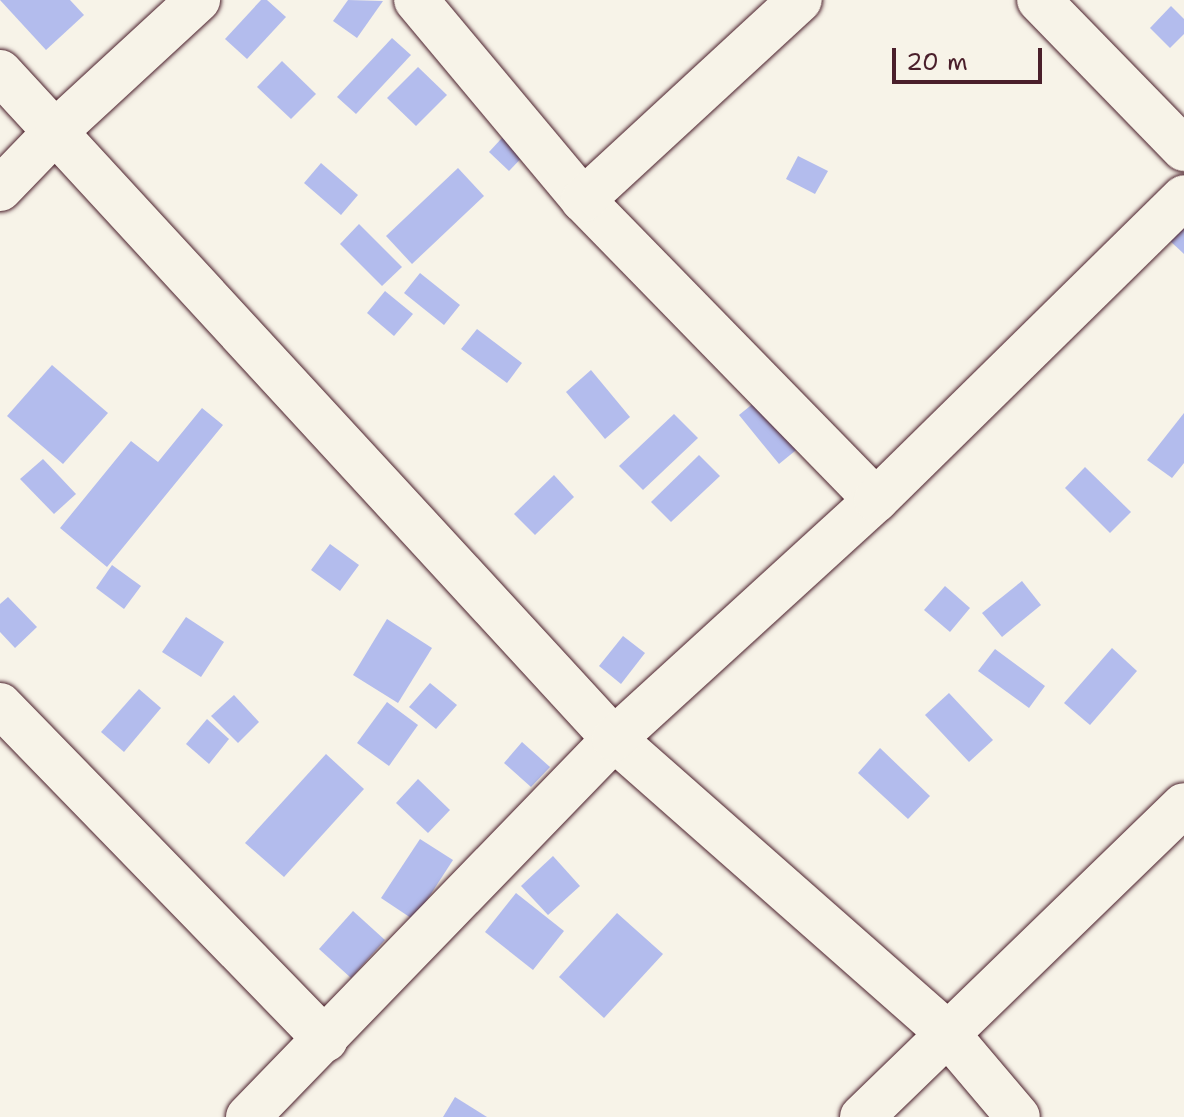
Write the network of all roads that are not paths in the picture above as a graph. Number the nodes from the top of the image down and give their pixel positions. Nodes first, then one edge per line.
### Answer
1 (198, 0) edge
2 (416, 0) edge
3 (800, 0) edge
4 (1039, 0) edge
5 (0, 72) edge
6 (57, 130) junction
7 (1184, 149) edge
8 (0, 189) edge
9 (1184, 197) edge
10 (583, 200) junction
11 (876, 500) junction
12 (6, 726) edge
13 (614, 739) junction
14 (1184, 805) edge
15 (946, 1032) junction
16 (326, 1040) junction
17 (248, 1117) edge
18 (862, 1117) edge
19 (1018, 1117) edge

1 - 6 street
2 - 10 street
3 - 10 street
4 - 7 street
5 - 6 street
6 - 8 street
6 - 13 street
9 - 11 street
10 - 11 street
11 - 13 street
12 - 16 street
13 - 15 street
13 - 16 street
14 - 15 street
15 - 18 street
15 - 19 street
16 - 17 street

